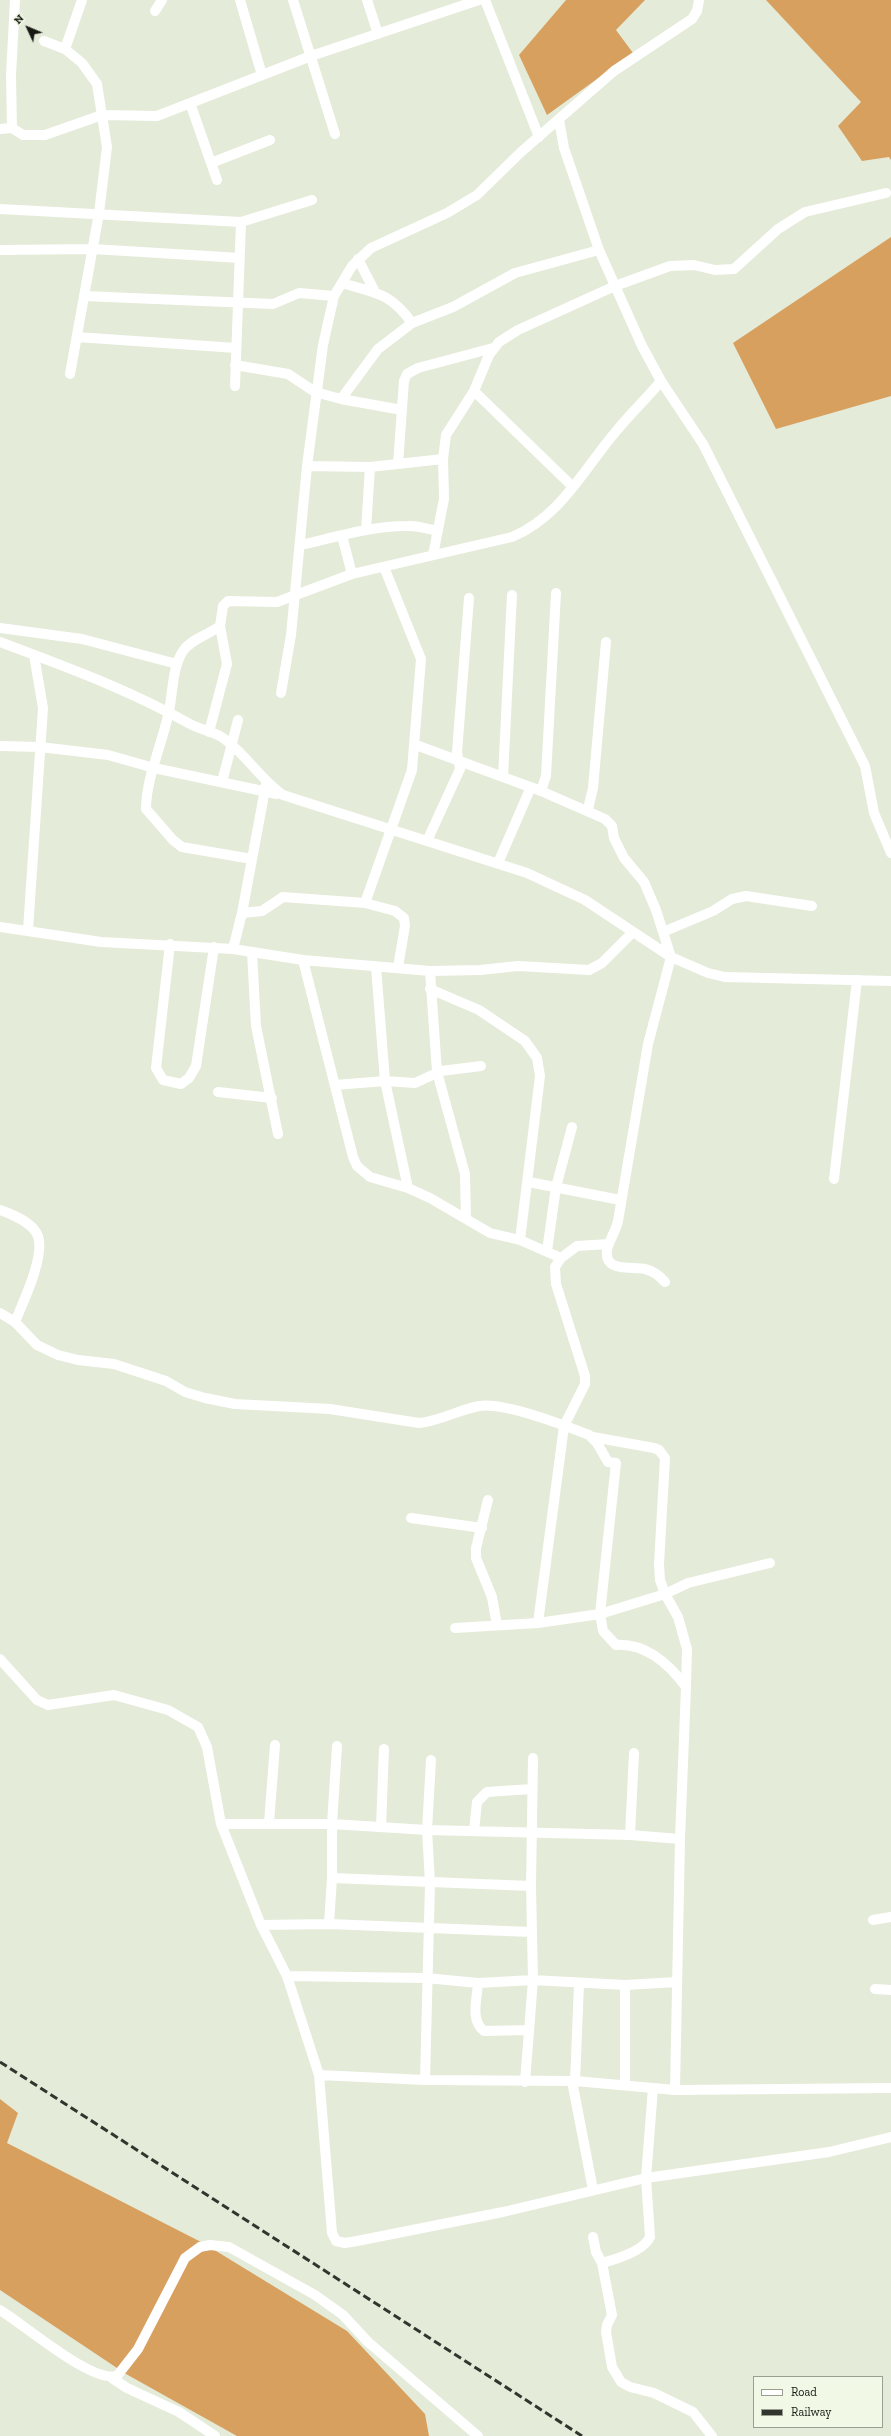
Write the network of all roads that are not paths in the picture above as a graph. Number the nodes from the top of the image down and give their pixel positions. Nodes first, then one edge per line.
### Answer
1 (16, 0) edge
2 (82, 0) edge
3 (162, 0) edge
4 (240, 0) edge
5 (293, 0) edge
6 (367, 0) edge
7 (478, 0) edge
8 (485, 0) edge
9 (699, 0) edge
10 (155, 11) dead end
11 (378, 34) junction
12 (44, 41) dead end
13 (65, 49) junction
14 (310, 56) junction
15 (262, 75) junction
16 (190, 103) junction
17 (102, 115) junction
18 (559, 120) junction
19 (12, 128) junction
20 (0, 129) edge
21 (335, 134) dead end
22 (539, 137) junction
23 (270, 140) dead end
24 (211, 163) junction
25 (217, 180) dead end
26 (886, 193) dead end
27 (312, 200) dead end
28 (0, 208) edge
29 (99, 213) junction
30 (241, 222) junction
31 (93, 249) junction
32 (0, 250) edge
33 (599, 250) junction
34 (240, 258) junction
35 (358, 259) junction
36 (342, 283) junction
37 (615, 286) junction
38 (374, 290) junction
39 (84, 296) junction
40 (334, 296) junction
41 (237, 303) junction
42 (412, 323) junction
43 (77, 337) junction
44 (236, 348) junction
45 (493, 348) junction
46 (235, 364) junction
47 (70, 374) dead end
48 (661, 381) junction
49 (235, 386) dead end
50 (474, 391) junction
51 (316, 392) junction
52 (341, 399) junction
53 (402, 410) junction
54 (444, 459) junction
55 (398, 464) junction
56 (307, 466) junction
57 (370, 467) junction
58 (573, 487) junction
59 (366, 530) junction
60 (438, 531) junction
61 (342, 536) junction
62 (301, 545) junction
63 (433, 555) junction
64 (384, 567) junction
65 (352, 574) junction
66 (556, 593) dead end
67 (512, 595) dead end
68 (294, 596) junction
69 (469, 598) dead end
70 (220, 626) junction
71 (0, 628) edge
72 (0, 642) edge
73 (606, 642) dead end
74 (34, 655) junction
75 (177, 664) junction
76 (280, 693) dead end
77 (169, 711) junction
78 (238, 720) dead end
79 (210, 732) junction
80 (232, 745) junction
81 (416, 745) junction
82 (0, 746) edge
83 (40, 747) junction
84 (459, 760) junction
85 (154, 768) junction
86 (503, 777) junction
87 (222, 782) junction
88 (266, 787) junction
89 (531, 787) junction
90 (541, 791) junction
91 (588, 809) junction
92 (391, 828) junction
93 (427, 841) junction
94 (891, 853) edge
95 (252, 859) junction
96 (498, 864) junction
97 (365, 903) junction
98 (812, 906) dead end
99 (242, 914) junction
100 (0, 927) edge
101 (28, 930) junction
102 (663, 932) junction
103 (632, 933) junction
104 (170, 944) junction
105 (214, 948) junction
106 (232, 949) junction
107 (252, 952) junction
108 (671, 957) junction
109 (303, 960) junction
110 (376, 967) junction
111 (398, 967) junction
112 (430, 971) junction
113 (857, 980) junction
114 (891, 981) edge
115 (430, 989) junction
116 (481, 1066) dead end
117 (437, 1072) junction
118 (385, 1081) junction
119 (335, 1085) junction
120 (218, 1092) dead end
121 (272, 1098) junction
122 (572, 1128) dead end
123 (278, 1134) dead end
124 (834, 1179) dead end
125 (529, 1182) junction
126 (556, 1186) junction
127 (408, 1188) junction
128 (620, 1200) junction
129 (0, 1210) edge
130 (466, 1219) junction
131 (520, 1240) junction
132 (609, 1244) junction
133 (547, 1252) junction
134 (561, 1258) junction
135 (665, 1282) dead end
136 (0, 1313) edge
137 (15, 1322) junction
138 (564, 1426) junction
139 (593, 1437) junction
140 (488, 1500) dead end
141 (411, 1518) dead end
142 (482, 1528) junction
143 (770, 1563) dead end
144 (665, 1594) junction
145 (600, 1614) junction
146 (538, 1622) junction
147 (497, 1625) junction
148 (455, 1628) dead end
149 (0, 1659) edge
150 (686, 1687) junction
151 (275, 1745) dead end
152 (337, 1746) dead end
153 (384, 1749) dead end
154 (634, 1753) dead end
155 (533, 1758) dead end
156 (431, 1760) dead end
157 (532, 1789) junction
158 (269, 1823) junction
159 (221, 1824) junction
160 (332, 1824) junction
161 (381, 1827) junction
162 (427, 1830) junction
163 (474, 1831) junction
164 (532, 1834) junction
165 (630, 1835) junction
166 (680, 1839) junction
167 (332, 1878) junction
168 (430, 1883) junction
169 (530, 1886) junction
170 (891, 1917) edge
171 (873, 1920) dead end
172 (329, 1924) junction
173 (261, 1925) junction
174 (429, 1930) junction
175 (531, 1932) junction
176 (287, 1976) junction
177 (426, 1978) junction
178 (533, 1980) junction
179 (676, 1982) junction
180 (478, 1984) junction
181 (579, 1984) junction
182 (625, 1985) junction
183 (875, 1989) dead end
184 (891, 1990) edge
185 (528, 2030) junction
186 (319, 2074) junction
187 (425, 2080) junction
188 (574, 2081) junction
189 (526, 2082) junction
190 (625, 2085) junction
191 (653, 2088) junction
192 (891, 2088) edge
193 (675, 2090) junction
194 (891, 2137) edge
195 (646, 2178) junction
196 (593, 2190) junction
197 (593, 2237) dead end
198 (602, 2263) junction
199 (0, 2310) edge
200 (112, 2378) junction
201 (215, 2436) edge
202 (478, 2436) edge
203 (712, 2436) edge

1 - 19 street
2 - 13 street
3 - 10 street
4 - 15 street
5 - 14 street
6 - 11 street
7 - 11 street
8 - 22 street
9 - 18 street
11 - 14 street
12 - 13 street
13 - 17 street
14 - 15 street
14 - 21 street
15 - 16 street
16 - 17 street
16 - 24 street
17 - 19 street
17 - 29 street
18 - 22 street
18 - 33 street
19 - 20 street
22 - 35 street
23 - 24 street
24 - 25 street
26 - 37 street
27 - 30 street
28 - 29 street
29 - 30 street
29 - 31 street
30 - 34 street
31 - 32 street
31 - 34 street
31 - 39 street
33 - 37 street
33 - 42 street
34 - 41 street
35 - 36 street
35 - 38 street
36 - 38 street
36 - 40 street
37 - 45 street
37 - 48 street
38 - 42 street
39 - 41 street
39 - 43 street
40 - 41 street
40 - 51 street
41 - 44 street
42 - 52 street
43 - 44 street
43 - 47 street
44 - 46 street
45 - 50 street
45 - 53 street
46 - 49 street
46 - 51 street
48 - 58 street
48 - 94 street
50 - 54 street
50 - 58 street
51 - 52 street
51 - 56 street
52 - 53 street
53 - 55 street
54 - 55 street
54 - 60 street
55 - 57 street
56 - 57 street
56 - 62 street
57 - 59 street
58 - 63 street
59 - 60 street
59 - 61 street
60 - 63 street
61 - 62 street
61 - 65 street
62 - 68 street
63 - 64 street
64 - 65 street
64 - 81 street
65 - 68 street
66 - 90 street
67 - 86 street
68 - 70 street
68 - 76 street
69 - 84 street
70 - 75 street
70 - 79 street
71 - 75 street
72 - 74 street
73 - 91 street
74 - 77 street
74 - 83 street
75 - 77 street
77 - 79 street
77 - 85 street
78 - 80 street
79 - 80 street
80 - 87 street
80 - 88 street
81 - 84 street
81 - 92 street
82 - 83 street
83 - 85 street
83 - 101 street
84 - 86 street
84 - 93 street
85 - 87 street
85 - 95 street
86 - 89 street
87 - 88 street
88 - 92 street
88 - 95 street
89 - 90 street
89 - 96 street
90 - 91 street
91 - 102 street
92 - 93 street
92 - 97 street
93 - 96 street
95 - 99 street
96 - 103 street
97 - 99 street
97 - 111 street
98 - 102 street
99 - 106 street
100 - 101 street
101 - 104 street
102 - 108 street
103 - 108 street
103 - 112 street
104 - 105 street
104 - 105 street
105 - 106 street
106 - 107 street
107 - 109 street
107 - 121 street
108 - 113 street
108 - 128 street
109 - 110 street
109 - 119 street
110 - 111 street
110 - 118 street
111 - 112 street
112 - 115 street
113 - 114 street
113 - 124 street
115 - 117 street
115 - 125 street
116 - 117 street
117 - 118 street
117 - 130 street
118 - 119 street
118 - 127 street
119 - 127 street
120 - 121 street
121 - 123 street
122 - 126 street
125 - 126 street
125 - 131 street
126 - 128 street
126 - 133 street
127 - 130 street
128 - 132 street
129 - 137 street
130 - 131 street
131 - 133 street
132 - 134 street
132 - 135 street
133 - 134 street
134 - 138 street
136 - 137 street
137 - 138 street
138 - 139 street
138 - 146 street
139 - 144 street
139 - 145 street
140 - 142 street
141 - 142 street
142 - 147 street
143 - 144 street
144 - 145 street
144 - 150 street
145 - 146 street
145 - 150 street
146 - 147 street
147 - 148 street
149 - 159 street
150 - 166 street
151 - 158 street
152 - 160 street
153 - 161 street
154 - 165 street
155 - 157 street
156 - 162 street
157 - 163 street
157 - 164 street
158 - 159 street
158 - 160 street
159 - 173 street
160 - 161 street
160 - 167 street
161 - 162 street
162 - 163 street
162 - 168 street
163 - 164 street
164 - 165 street
164 - 169 street
165 - 166 street
166 - 179 street
167 - 168 street
167 - 172 street
168 - 169 street
168 - 174 street
169 - 175 street
170 - 171 street
172 - 173 street
172 - 174 street
173 - 176 street
174 - 175 street
174 - 177 street
175 - 178 street
176 - 177 street
176 - 186 street
177 - 180 street
177 - 187 street
178 - 180 street
178 - 181 street
178 - 185 street
179 - 182 street
179 - 193 street
180 - 185 street
181 - 182 street
181 - 188 street
182 - 190 street
183 - 184 street
185 - 189 street
186 - 187 street
186 - 196 street
187 - 189 street
188 - 189 street
188 - 190 street
188 - 196 street
190 - 191 street
191 - 193 street
191 - 195 street
192 - 193 street
194 - 195 street
195 - 196 street
195 - 198 street
197 - 198 street
198 - 203 street
199 - 200 street
200 - 201 street
200 - 202 street

